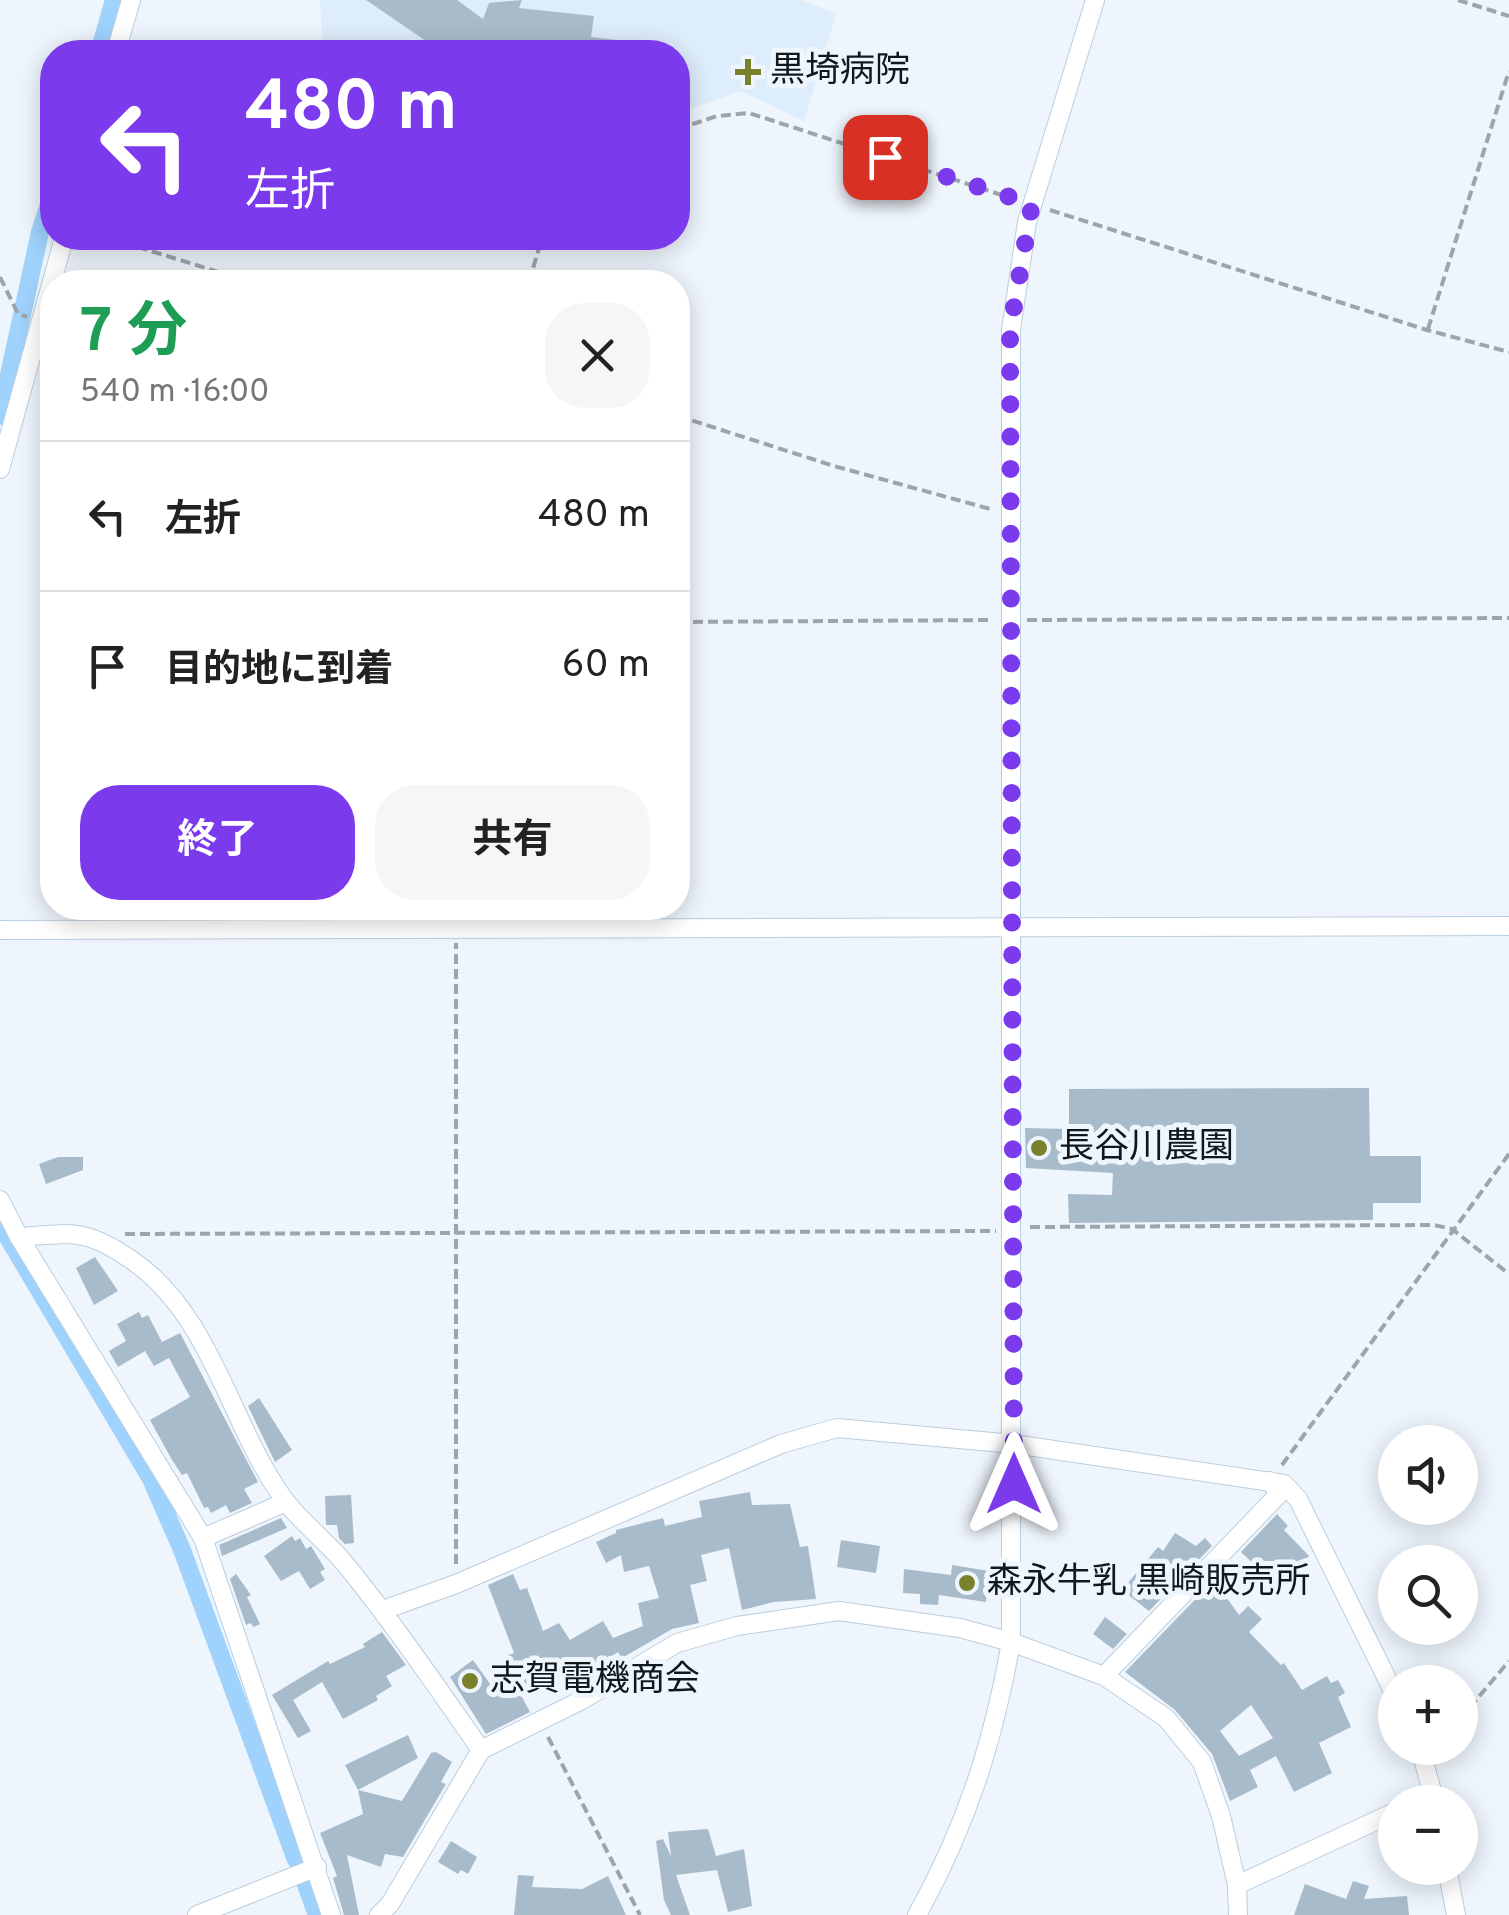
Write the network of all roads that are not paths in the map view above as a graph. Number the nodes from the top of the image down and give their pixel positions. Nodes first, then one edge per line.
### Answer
1 (131, 0) edge
2 (1096, 0) edge
3 (119, 40) edge
4 (40, 326) edge
5 (0, 470) edge
6 (1509, 926) edge
7 (1010, 928) junction
8 (0, 930) edge
9 (0, 1200) edge
10 (18, 1237) junction
11 (1014, 1444) junction
12 (1270, 1481) junction
13 (286, 1502) junction
14 (203, 1538) junction
15 (383, 1610) junction
16 (1011, 1642) junction
17 (1380, 1665) edge
18 (1104, 1676) junction
19 (481, 1750) junction
20 (1378, 1820) edge
21 (317, 1867) junction
22 (1237, 1885) junction
23 (1450, 1885) edge
24 (197, 1915) edge
25 (330, 1915) edge
26 (379, 1915) edge
27 (917, 1915) edge
28 (1238, 1915) edge
29 (1456, 1915) edge

1 - 3 street
2 - 7 street
4 - 5 street
6 - 7 street
7 - 8 street
7 - 11 street
9 - 10 street
10 - 13 street
10 - 14 street
11 - 12 street
11 - 15 street
11 - 16 street
12 - 17 street
12 - 18 street
13 - 14 street
13 - 15 street
14 - 21 street
15 - 19 street
16 - 18 street
16 - 19 street
16 - 27 street
18 - 22 street
19 - 26 street
20 - 22 street
21 - 24 street
21 - 25 street
22 - 28 street
23 - 29 street

